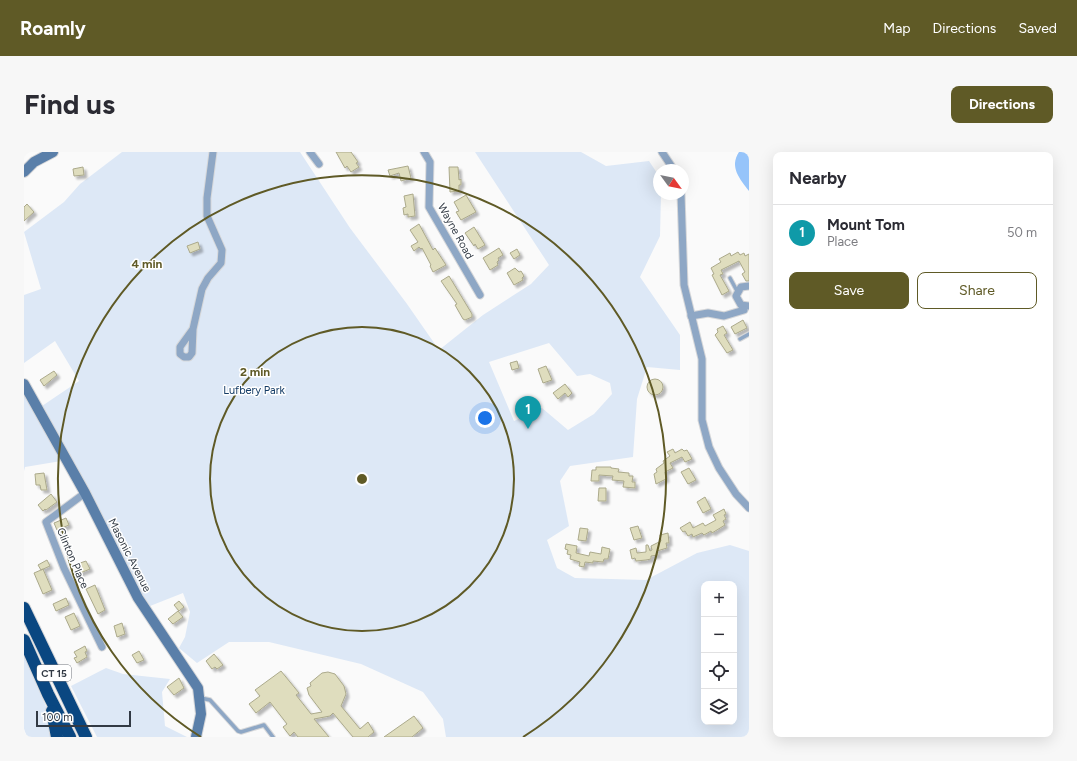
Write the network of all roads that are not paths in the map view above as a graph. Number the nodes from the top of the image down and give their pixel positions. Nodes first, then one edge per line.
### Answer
1 (53, 152) edge
2 (213, 152) edge
3 (310, 152) edge
4 (424, 152) edge
5 (662, 152) edge
6 (319, 164) dead end
7 (670, 164) edge
8 (24, 172) edge
9 (681, 200) edge
10 (730, 278) dead end
11 (749, 286) edge
12 (737, 291) junction
13 (480, 295) dead end
14 (745, 307) edge
15 (691, 316) junction
16 (749, 316) edge
17 (193, 329) dead end
18 (749, 334) edge
19 (740, 339) dead end
20 (24, 384) edge
21 (85, 493) junction
22 (749, 508) edge
23 (24, 608) edge
24 (24, 640) edge
25 (102, 647) dead end
26 (48, 694) junction
27 (200, 698) junction
28 (57, 737) edge
29 (70, 737) edge
30 (86, 737) edge
31 (196, 737) edge
32 (273, 737) edge

1 - 8 main road
2 - 17 street
3 - 6 street
4 - 13 street, Wayne Road
5 - 7 street
9 - 15 street
10 - 12 lane
11 - 12 street
12 - 14 street
14 - 15 street
14 - 16 street
15 - 22 street
18 - 19 lane
20 - 21 main road, Masonic Avenue
21 - 25 street, Clinton Place
21 - 27 main road, Masonic Avenue
23 - 30 highway, CT 15
24 - 26 highway, CT 15
26 - 28 highway
26 - 29 highway, CT 15
27 - 31 main road, Masonic Avenue
27 - 32 lane

